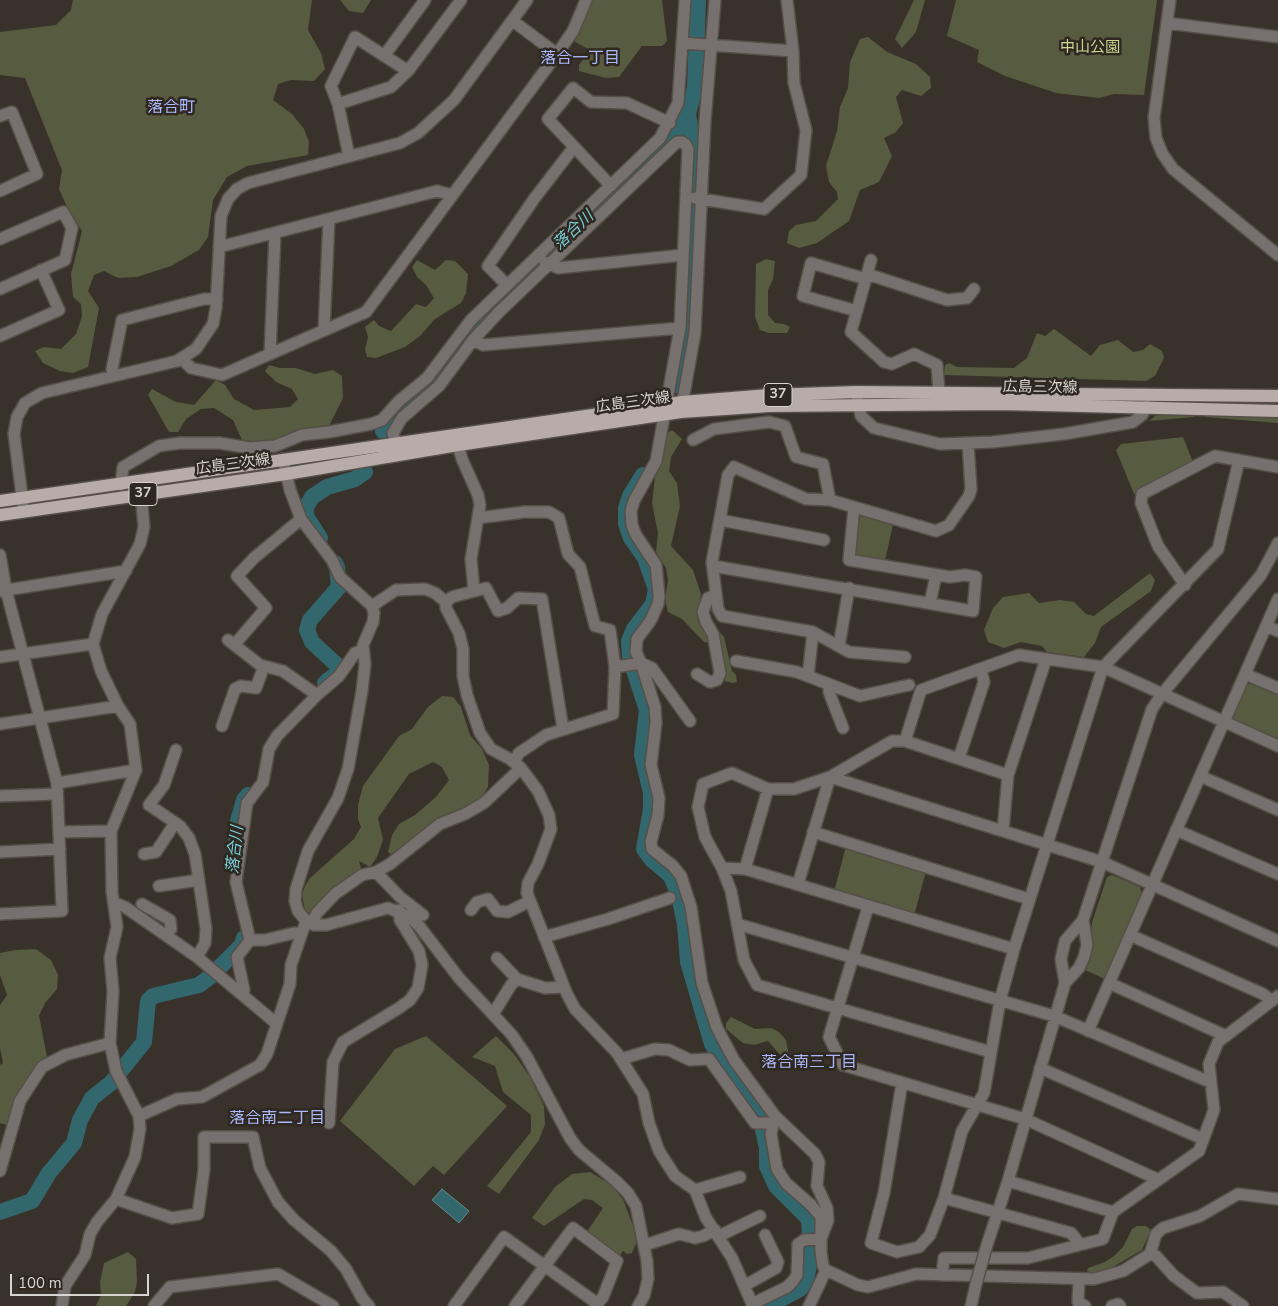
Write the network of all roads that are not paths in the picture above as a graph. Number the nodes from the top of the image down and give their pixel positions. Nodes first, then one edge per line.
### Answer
1 (425, 0) edge
2 (460, 0) edge
3 (527, 0) edge
4 (586, 0) edge
5 (684, 0) edge
6 (715, 0) edge
7 (789, 0) edge
8 (1170, 0) edge
9 (513, 21) junction
10 (1167, 23) junction
11 (1278, 37) edge
12 (685, 44) junction
13 (709, 45) junction
14 (793, 51) junction
15 (557, 54) junction
16 (384, 56) junction
17 (408, 71) junction
18 (338, 104) junction
19 (0, 116) edge
20 (670, 123) junction
21 (574, 147) junction
22 (349, 156) junction
23 (611, 186) junction
24 (0, 191) edge
25 (452, 195) junction
26 (686, 198) junction
27 (702, 198) junction
28 (329, 219) junction
29 (275, 233) junction
30 (0, 239) edge
31 (219, 247) junction
32 (1278, 254) edge
33 (683, 255) junction
34 (543, 260) junction
35 (871, 260) dead end
36 (41, 270) junction
37 (866, 276) junction
38 (507, 285) junction
39 (0, 289) edge
40 (974, 289) dead end
41 (217, 299) junction
42 (857, 311) junction
43 (680, 328) junction
44 (324, 330) junction
45 (0, 336) edge
46 (473, 340) junction
47 (270, 354) junction
48 (181, 358) junction
49 (113, 376) junction
50 (857, 392) junction
51 (938, 393) junction
52 (1278, 396) edge
53 (769, 406) junction
54 (858, 406) junction
55 (1147, 406) junction
56 (682, 407) junction
57 (665, 409) junction
58 (1278, 411) edge
59 (768, 422) junction
60 (693, 440) dead end
61 (968, 443) junction
62 (458, 444) junction
63 (397, 449) junction
64 (283, 459) junction
65 (1239, 460) junction
66 (1278, 467) edge
67 (286, 474) junction
68 (121, 485) junction
69 (141, 494) junction
70 (22, 498) junction
71 (830, 500) junction
72 (0, 501) edge
73 (854, 507) junction
74 (24, 512) junction
75 (0, 515) edge
76 (478, 518) junction
77 (302, 519) junction
78 (720, 520) junction
79 (824, 540) dead end
80 (1278, 543) edge
81 (0, 555) edge
82 (713, 566) junction
83 (126, 571) junction
84 (936, 575) junction
85 (1185, 585) junction
86 (849, 588) junction
87 (3, 591) edge
88 (474, 591) junction
89 (716, 595) junction
90 (1278, 599) edge
91 (446, 602) junction
92 (930, 603) junction
93 (372, 606) junction
94 (1266, 626) junction
95 (1278, 631) edge
96 (812, 632) junction
97 (93, 644) junction
98 (839, 646) junction
99 (362, 650) junction
100 (23, 653) junction
101 (0, 657) edge
102 (905, 657) dead end
103 (1046, 659) junction
104 (736, 660) dead end
105 (635, 664) junction
106 (264, 666) junction
107 (615, 667) junction
108 (1103, 667) junction
109 (981, 669) junction
110 (697, 674) dead end
111 (1245, 674) junction
112 (808, 676) junction
113 (829, 684) junction
114 (909, 685) dead end
115 (1278, 688) edge
116 (1162, 694) junction
117 (317, 695) junction
118 (118, 706) junction
119 (39, 716) junction
120 (690, 721) dead end
121 (1224, 722) junction
122 (0, 724) edge
123 (222, 726) dead end
124 (843, 728) dead end
125 (563, 729) junction
126 (905, 741) junction
127 (1278, 746) edge
128 (176, 750) dead end
129 (959, 758) junction
130 (517, 765) junction
131 (136, 770) junction
132 (1008, 775) junction
133 (830, 776) junction
134 (1200, 776) junction
135 (57, 788) junction
136 (768, 789) junction
137 (0, 796) edge
138 (1278, 810) edge
139 (175, 823) junction
140 (1176, 830) junction
141 (111, 831) junction
142 (1003, 831) junction
143 (59, 832) junction
144 (814, 832) junction
145 (1046, 844) junction
146 (60, 849) junction
147 (0, 852) edge
148 (144, 854) dead end
149 (1102, 862) junction
150 (722, 868) junction
151 (745, 869) junction
152 (376, 872) junction
153 (1278, 874) edge
154 (199, 880) junction
155 (798, 884) junction
156 (1152, 884) junction
157 (159, 886) dead end
158 (400, 897) junction
159 (670, 898) dead end
160 (1029, 899) junction
161 (530, 901) junction
162 (115, 903) junction
163 (142, 904) dead end
164 (868, 906) junction
165 (397, 910) junction
166 (471, 910) dead end
167 (0, 914) edge
168 (423, 915) dead end
169 (1084, 920) junction
170 (309, 922) junction
171 (737, 924) junction
172 (301, 934) junction
173 (166, 935) junction
174 (1130, 935) junction
175 (544, 937) junction
176 (250, 940) junction
177 (1278, 941) edge
178 (1014, 949) junction
179 (197, 957) junction
180 (853, 957) junction
181 (497, 958) dead end
182 (517, 979) junction
183 (1065, 983) junction
184 (1109, 984) junction
185 (564, 987) junction
186 (243, 994) junction
187 (1275, 999) edge
188 (1000, 1001) junction
189 (838, 1008) junction
190 (493, 1014) junction
191 (1054, 1016) junction
192 (277, 1024) junction
193 (1088, 1031) junction
194 (1226, 1036) junction
195 (110, 1043) junction
196 (991, 1052) junction
197 (621, 1058) junction
198 (1040, 1068) junction
199 (1210, 1082) junction
200 (902, 1083) junction
201 (978, 1104) junction
202 (139, 1116) junction
203 (1025, 1119) junction
204 (769, 1121) junction
205 (330, 1123) dead end
206 (1203, 1139) junction
207 (0, 1171) edge
208 (740, 1177) dead end
209 (1157, 1179) junction
210 (1008, 1181) junction
211 (695, 1190) junction
212 (116, 1198) junction
213 (944, 1198) junction
214 (1278, 1200) edge
215 (998, 1212) junction
216 (1113, 1212) junction
217 (760, 1216) dead end
218 (717, 1233) junction
219 (765, 1234) dead end
220 (813, 1240) junction
221 (1080, 1244) junction
222 (645, 1245) junction
223 (1150, 1254) junction
224 (545, 1266) junction
225 (826, 1270) junction
226 (942, 1275) junction
227 (1079, 1279) junction
228 (744, 1286) junction
229 (596, 1305) edge
230 (753, 1305) edge
231 (62, 1306) edge
232 (154, 1306) edge
233 (333, 1306) edge
234 (369, 1306) edge
235 (454, 1306) edge
236 (516, 1306) edge
237 (638, 1306) edge
238 (809, 1306) edge
239 (971, 1306) edge
240 (1084, 1306) edge
241 (1112, 1306) edge
242 (1120, 1306) edge
243 (1243, 1306) edge

1 - 16 street
2 - 17 street
3 - 9 street
4 - 15 street
5 - 12 street
6 - 13 street
7 - 14 street
8 - 10 street
9 - 15 street
9 - 22 street
10 - 11 street
10 - 32 street
12 - 13 street
12 - 20 street
13 - 14 street
13 - 27 street
14 - 27 street
15 - 25 street
16 - 17 street
16 - 18 street
17 - 18 street
18 - 22 street
19 - 24 street
20 - 21 street
20 - 23 street
21 - 23 street
21 - 38 street
22 - 31 street
23 - 34 street
25 - 28 street
25 - 44 street
26 - 27 street
26 - 33 street
26 - 34 street
27 - 56 street
28 - 29 street
28 - 44 street
29 - 31 street
29 - 47 street
30 - 36 street
31 - 41 street
33 - 34 street
33 - 43 street
34 - 38 street
34 - 46 street
35 - 37 street
36 - 39 street
36 - 45 street
37 - 40 street
37 - 42 street
37 - 42 street
38 - 68 street
41 - 48 street
41 - 49 street
42 - 51 street
43 - 46 street
43 - 57 street
44 - 47 street
46 - 63 street
47 - 48 street
48 - 49 street
49 - 70 street
50 - 51 main road, 広島三次線 / 37
50 - 54 street
50 - 56 main road, 広島三次線 / 37
51 - 52 main road, 広島三次線 / 37
53 - 54 main road, 広島三次線 / 37
53 - 56 main road, 広島三次線 / 37
53 - 59 street
54 - 55 main road, 広島三次線 / 37
54 - 61 street
55 - 58 main road, 広島三次線 / 37
55 - 61 street
56 - 57 main road, 広島三次線 / 37
57 - 62 main road, 広島三次線 / 37
57 - 63 main road, 広島三次線 / 37
57 - 105 street
59 - 60 street
59 - 71 street
61 - 73 street
62 - 63 main road, 広島三次線 / 37
62 - 76 street
63 - 64 main road, 広島三次線 / 37
63 - 67 main road, 広島三次線 / 37
64 - 67 street
64 - 68 main road, 広島三次線 / 37
65 - 66 street
65 - 85 street
65 - 85 street
67 - 69 main road, 広島三次線 / 37
67 - 77 street
68 - 70 main road, 広島三次線 / 37
69 - 74 main road, 広島三次線 / 37
69 - 83 street
70 - 72 main road, 広島三次線 / 37
70 - 74 street
71 - 73 street
71 - 78 street
73 - 84 street
74 - 75 main road, 広島三次線 / 37
76 - 88 street
76 - 107 street
77 - 93 street
77 - 106 street
78 - 79 street
78 - 82 street
80 - 116 street
81 - 87 street
82 - 86 street
82 - 89 street
83 - 87 street
83 - 97 street
84 - 92 street
84 - 92 street
85 - 108 street
86 - 92 street
86 - 98 street
87 - 100 street
88 - 91 street
88 - 125 street
89 - 96 street
89 - 110 street
90 - 94 street
91 - 93 street
91 - 130 street
93 - 99 street
94 - 95 street
94 - 111 street
96 - 98 street
96 - 112 street
97 - 100 street
97 - 118 street
98 - 102 street
99 - 117 street
99 - 170 street
100 - 101 street
100 - 119 street
103 - 108 street
103 - 109 street
103 - 132 street
104 - 112 street
105 - 107 street
105 - 120 street
105 - 204 street
106 - 117 street
106 - 123 street
107 - 125 street
108 - 116 street
108 - 145 street
109 - 126 street
109 - 129 street
111 - 115 street
111 - 121 street
112 - 113 street
113 - 114 street
113 - 124 street
116 - 121 street
116 - 149 street
117 - 176 street
118 - 119 street
118 - 131 street
119 - 122 street
119 - 135 street
121 - 127 street
121 - 134 street
125 - 130 street
126 - 129 street
126 - 133 street
128 - 139 street
129 - 132 street
130 - 152 street
130 - 161 street
131 - 135 street
131 - 141 street
132 - 142 street
133 - 136 street
133 - 142 street
133 - 144 street
134 - 138 street
134 - 140 street
135 - 137 street
135 - 143 street
136 - 150 street
136 - 151 street
139 - 148 street
139 - 154 street
140 - 153 street
140 - 156 street
141 - 143 street
141 - 162 street
142 - 145 street
143 - 146 street
144 - 155 street
144 - 160 street
145 - 149 street
145 - 160 street
146 - 147 street
146 - 167 street
149 - 156 street
149 - 169 street
150 - 151 street
150 - 171 street
151 - 155 street
152 - 158 street
152 - 170 street
154 - 157 street
154 - 179 street
155 - 164 street
156 - 174 street
156 - 177 street
158 - 165 street
158 - 168 street
159 - 175 street
160 - 178 street
161 - 166 street
161 - 175 street
162 - 173 street
162 - 195 street
163 - 173 street
164 - 178 street
164 - 180 street
165 - 170 street
165 - 190 street
165 - 205 street
169 - 183 street
169 - 183 street
170 - 172 street
171 - 180 street
171 - 189 street
172 - 176 street
172 - 192 street
173 - 179 street
174 - 184 street
174 - 187 street
175 - 185 street
176 - 186 street
178 - 188 street
179 - 186 street
180 - 188 street
180 - 189 street
181 - 182 street
182 - 185 street
182 - 190 street
183 - 191 street
184 - 193 street
184 - 194 street
185 - 197 street
186 - 192 street
187 - 194 street
188 - 191 street
188 - 196 street
189 - 196 street
189 - 200 street
190 - 222 street
191 - 193 street
191 - 198 street
192 - 202 street
193 - 199 street
194 - 199 street
195 - 202 street
195 - 207 street
196 - 201 street
197 - 204 street
197 - 211 street
198 - 203 street
198 - 206 street
199 - 206 street
200 - 201 street
200 - 213 street
201 - 203 street
201 - 213 street
202 - 212 street
203 - 209 street
203 - 210 street
204 - 220 street
204 - 220 street
206 - 209 street
208 - 211 street
209 - 216 street
210 - 215 street
210 - 216 street
211 - 218 street
212 - 231 street
212 - 234 street
213 - 215 street
214 - 223 street
215 - 221 street
215 - 239 street, bridge
216 - 221 street
217 - 218 street
218 - 222 street
218 - 228 street
219 - 228 street
220 - 225 street
220 - 230 street
221 - 226 street
222 - 237 street
223 - 227 street
223 - 243 street
224 - 229 street
224 - 229 street
224 - 235 street
224 - 236 street
225 - 226 street
225 - 238 street
226 - 227 street
227 - 240 street
228 - 230 street
232 - 233 street
241 - 242 street

